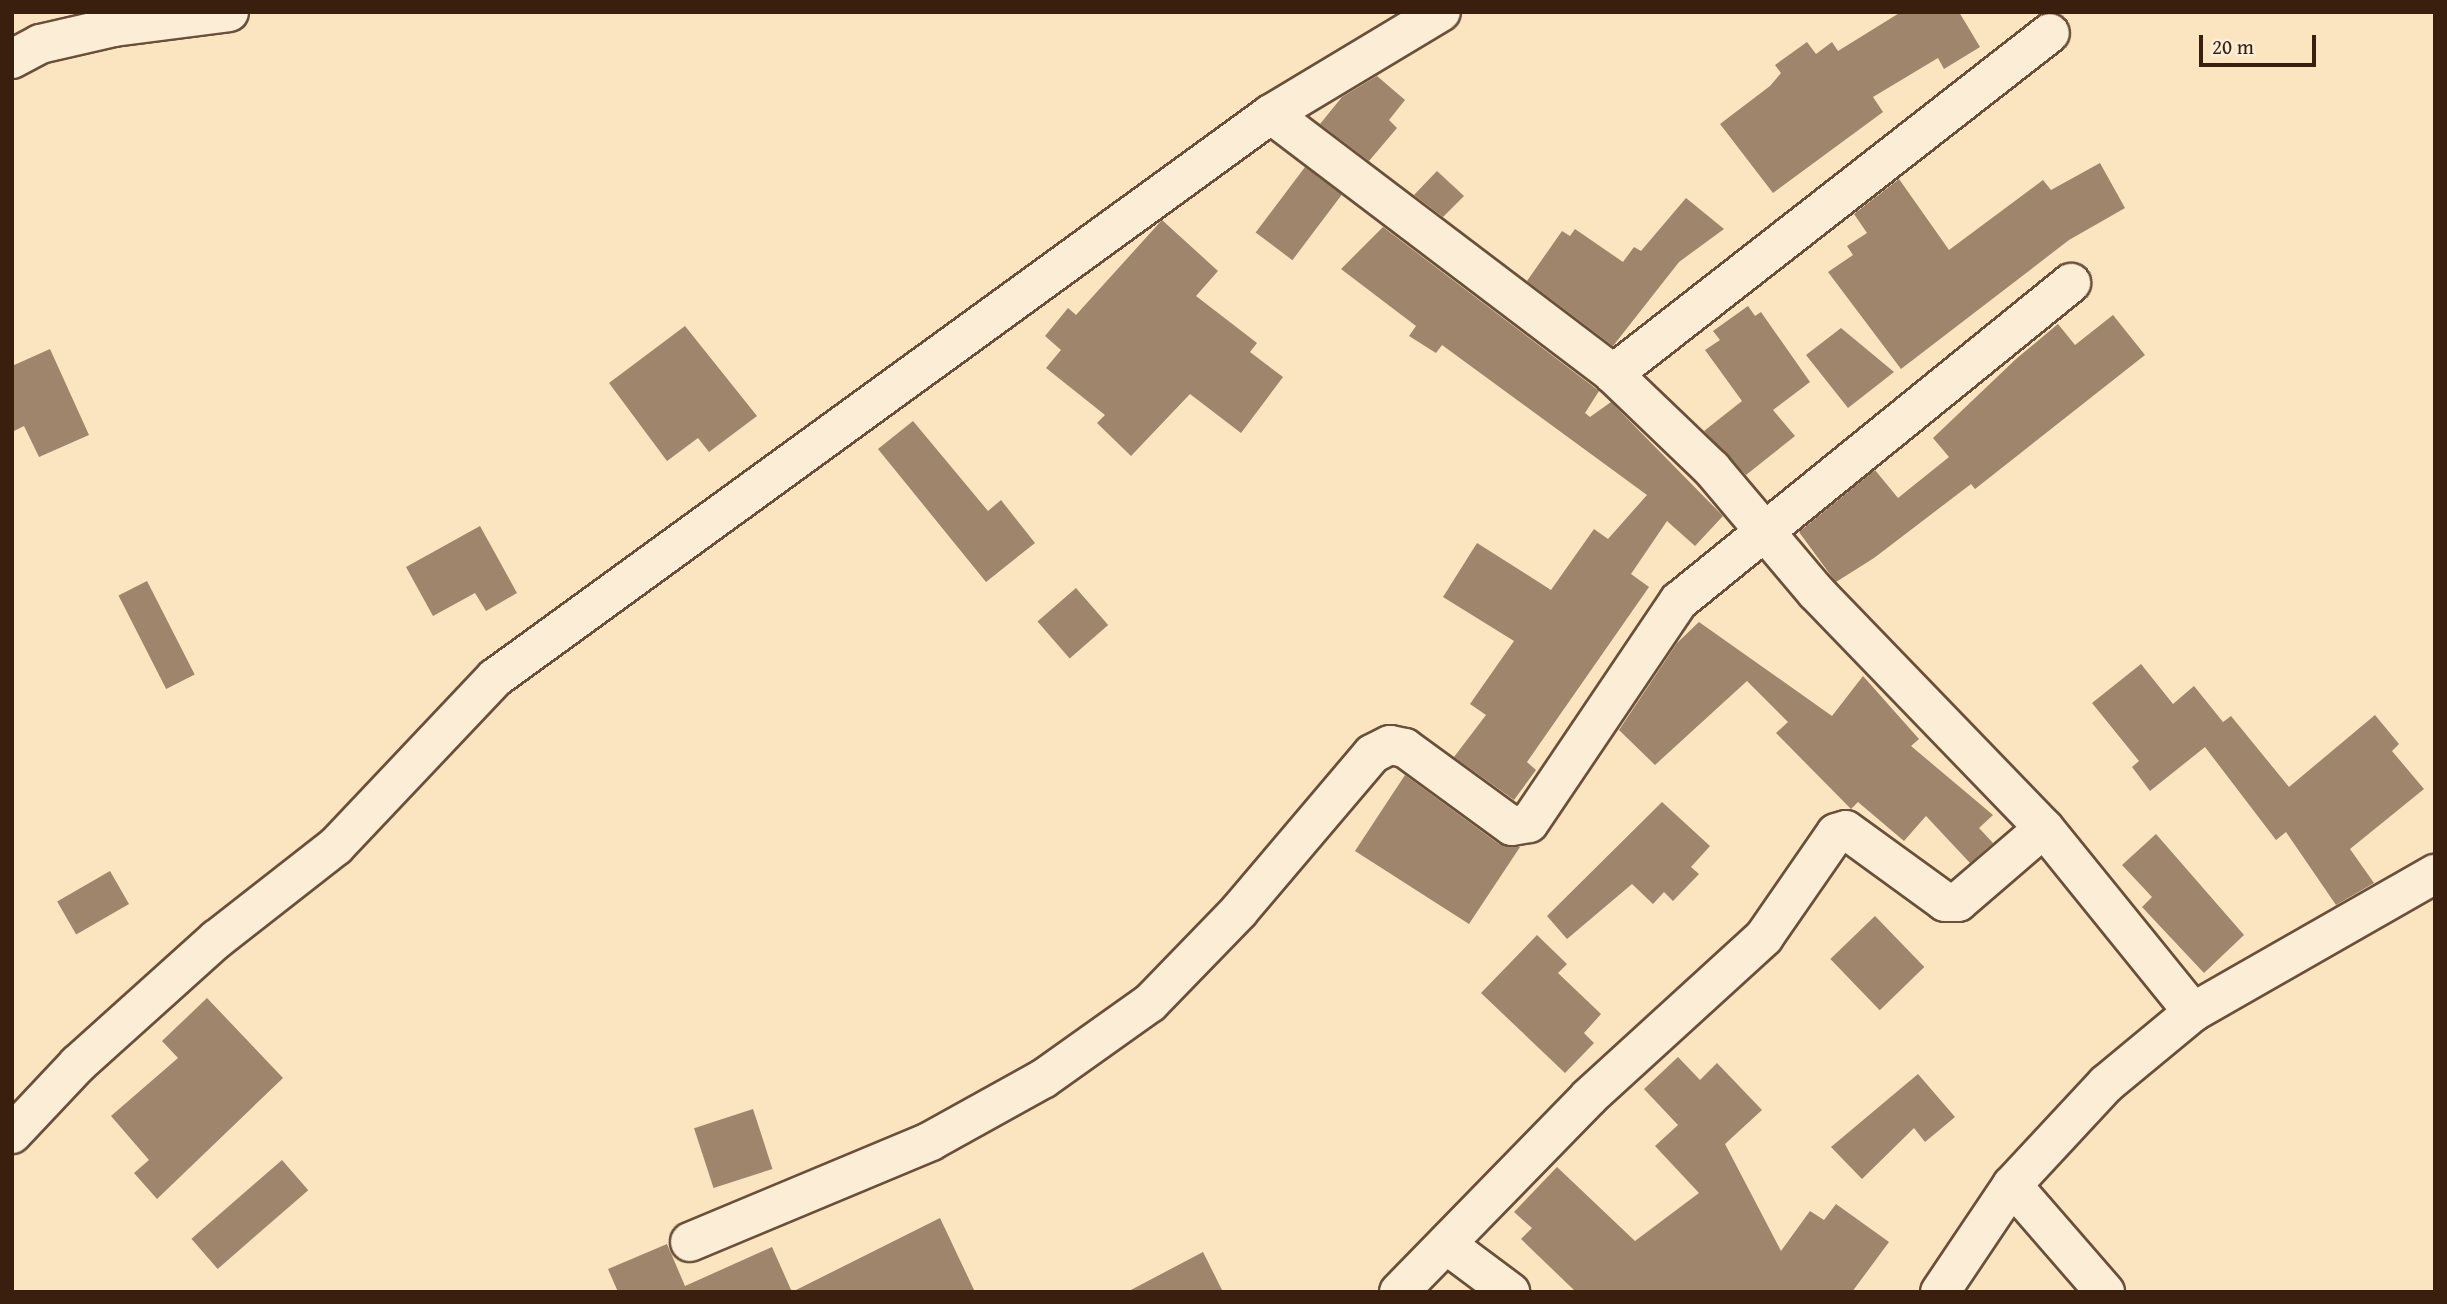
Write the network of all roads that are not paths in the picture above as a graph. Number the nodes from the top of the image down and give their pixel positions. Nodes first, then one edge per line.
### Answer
1 (229, 12) edge
2 (1441, 12) edge
3 (2050, 33) dead end
4 (12, 59) edge
5 (1271, 114) junction
6 (2071, 283) dead end
7 (1614, 374) junction
8 (1766, 532) junction
9 (2045, 828) junction
10 (2435, 874) edge
11 (2193, 1012) junction
12 (12, 1134) edge
13 (2012, 1185) junction
14 (690, 1242) dead end
15 (1447, 1245) junction
16 (1399, 1292) edge
17 (1510, 1292) edge
18 (1940, 1292) edge
19 (2105, 1292) edge

1 - 4 street
2 - 5 street
3 - 7 street
5 - 7 street
5 - 12 street
6 - 8 street
7 - 8 street
8 - 9 street
8 - 14 street
9 - 11 street
9 - 15 street
10 - 11 street
11 - 13 street
13 - 18 street
13 - 19 street
15 - 16 street
15 - 17 street

